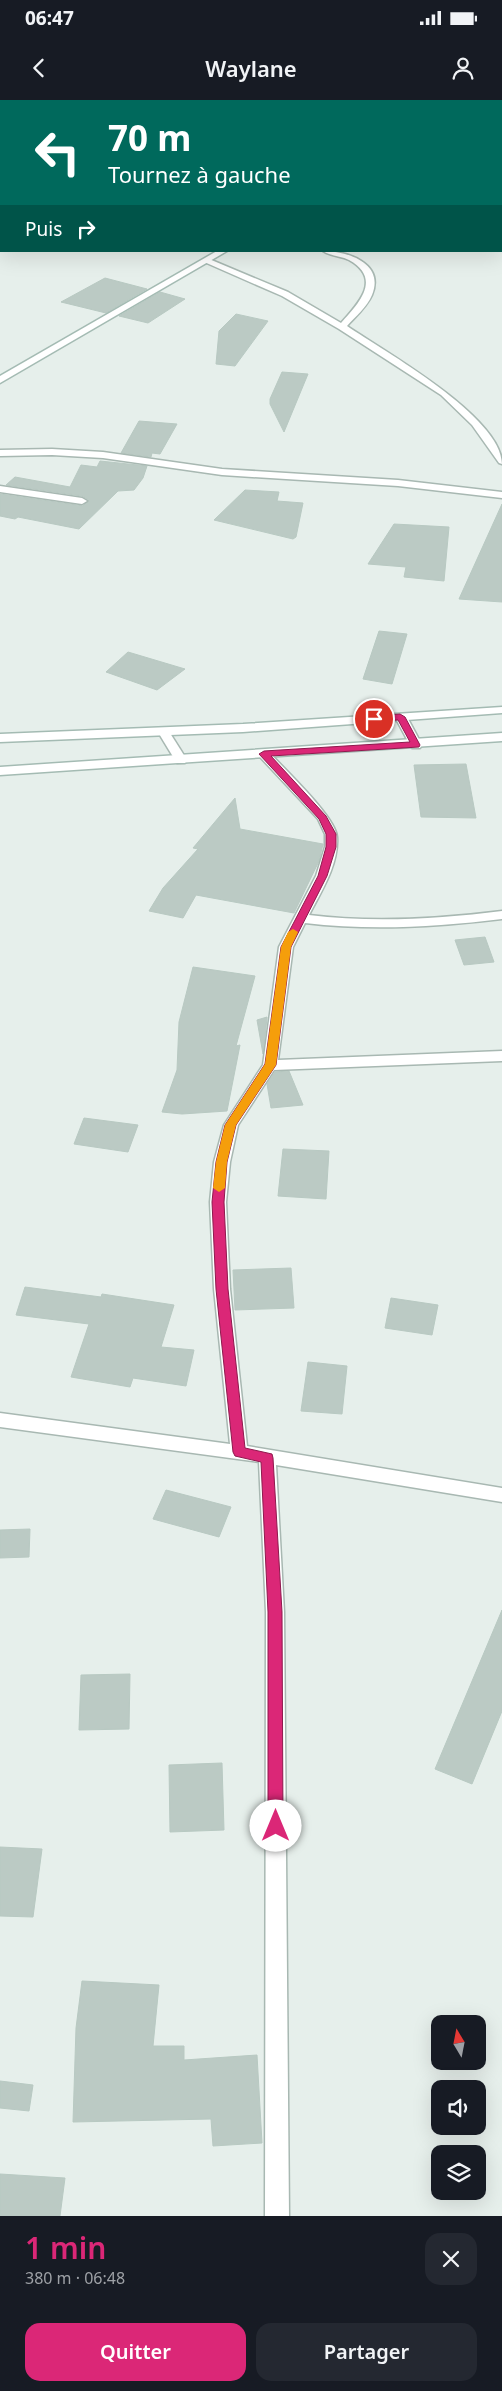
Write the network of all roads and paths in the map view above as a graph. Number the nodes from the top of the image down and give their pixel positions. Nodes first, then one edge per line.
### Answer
1 (220, 252) edge
2 (331, 252) edge
3 (206, 261) junction
4 (342, 327) junction
5 (0, 380) edge
6 (0, 454) edge
7 (502, 461) edge
8 (0, 489) edge
9 (502, 495) edge
10 (82, 501) dead end
11 (502, 710) edge
12 (400, 717) junction
13 (164, 732) junction
14 (0, 738) edge
15 (502, 738) edge
16 (416, 745) junction
17 (264, 754) junction
18 (181, 760) junction
19 (0, 771) edge
20 (502, 915) edge
21 (300, 918) junction
22 (502, 1056) edge
23 (270, 1065) junction
24 (0, 1420) edge
25 (239, 1452) junction
26 (267, 1458) junction
27 (502, 1496) edge
28 (278, 2216) edge

1 - 3 street
2 - 4 street
3 - 4 street
3 - 5 street
4 - 7 street
6 - 9 street
8 - 10 street
11 - 12 street
12 - 13 street
12 - 16 street
13 - 14 street
13 - 18 street
15 - 16 street
16 - 17 street
17 - 18 street
17 - 21 street
18 - 19 street
20 - 21 street
21 - 23 street
22 - 23 street
23 - 25 street
24 - 25 street
25 - 26 street
26 - 27 street
26 - 28 street

